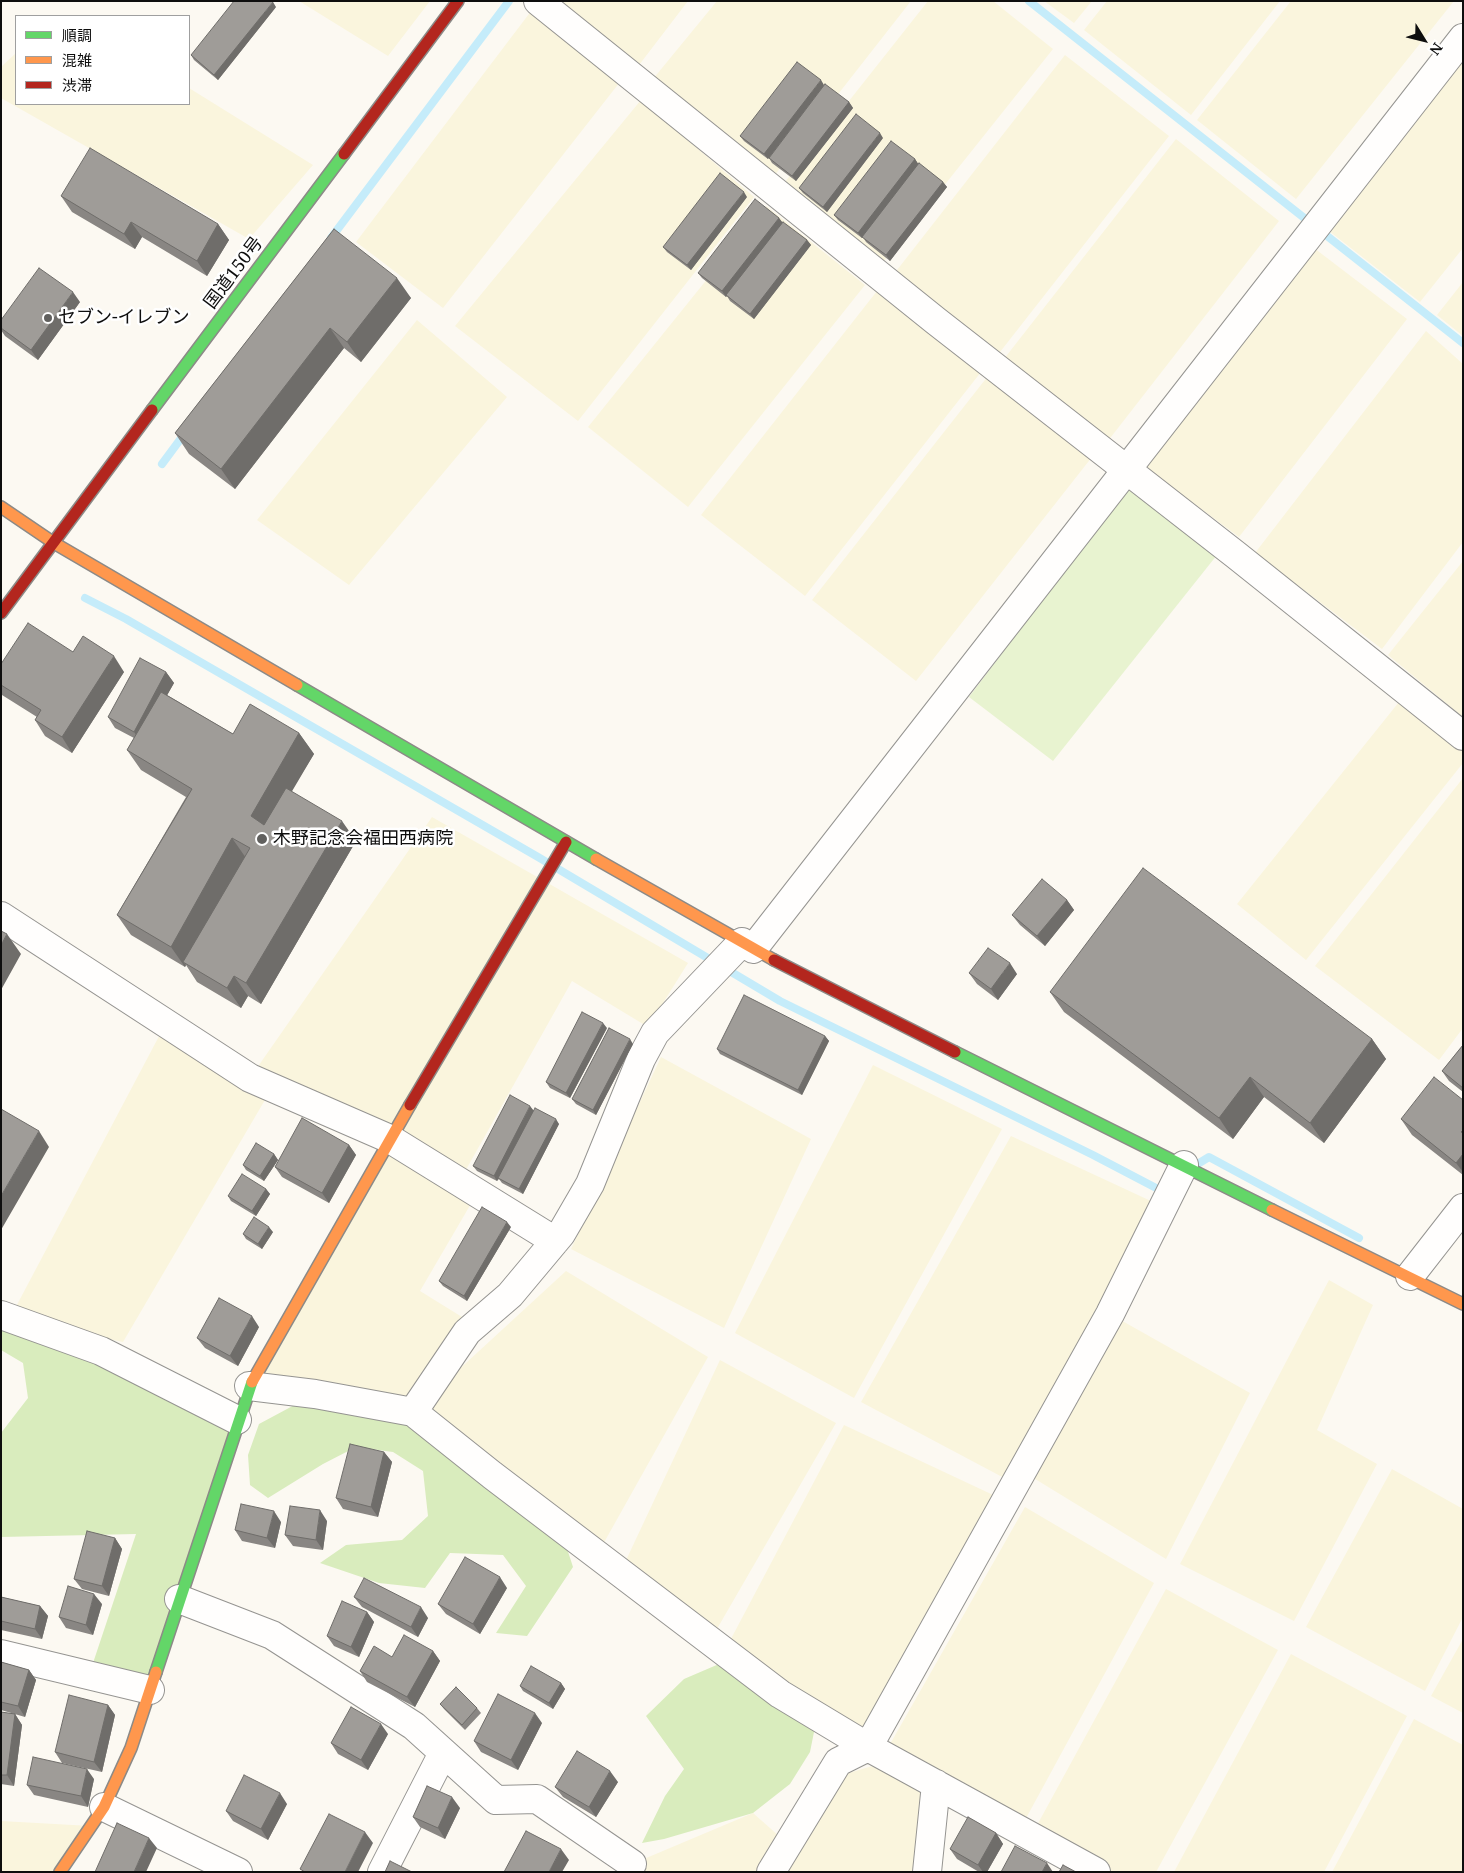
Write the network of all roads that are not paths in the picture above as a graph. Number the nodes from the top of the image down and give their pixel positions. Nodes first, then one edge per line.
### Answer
1 (458, 1) edge
2 (538, 1) edge
3 (1463, 38) edge
4 (1126, 469) junction
5 (1, 507) edge
6 (54, 543) junction
7 (1, 613) edge
8 (1463, 736) edge
9 (566, 842) junction
10 (1, 916) edge
11 (748, 945) junction
12 (390, 1139) junction
13 (1184, 1165) junction
14 (1463, 1208) edge
15 (555, 1241) junction
16 (1410, 1276) junction
17 (1463, 1304) edge
18 (1, 1315) edge
19 (249, 1386) junction
20 (413, 1412) junction
21 (237, 1420) junction
22 (179, 1599) junction
23 (1, 1654) edge
24 (150, 1690) junction
25 (868, 1747) junction
26 (443, 1753) junction
27 (936, 1784) junction
28 (104, 1807) junction
29 (632, 1864) dead end
30 (60, 1872) edge
31 (238, 1872) edge
32 (382, 1872) edge
33 (771, 1872) edge
34 (927, 1872) edge
35 (1096, 1872) edge

1 - 6 main road, 国道150号
2 - 4 street
3 - 4 street
4 - 8 street
4 - 11 street
5 - 6 main road
6 - 7 main road, 国道150号
6 - 9 main road
9 - 11 main road
9 - 12 main road
10 - 12 street
11 - 13 main road
11 - 15 street
12 - 15 street
12 - 19 main road
13 - 16 main road
13 - 25 street
14 - 16 street
15 - 20 street
16 - 17 main road
18 - 21 street
19 - 20 street
19 - 21 main road
20 - 25 street
21 - 22 main road
22 - 24 main road
22 - 26 street
23 - 24 street
24 - 28 main road
25 - 27 street
25 - 33 street
26 - 29 street
26 - 32 street
27 - 34 street
27 - 35 street
28 - 30 main road
28 - 31 street

